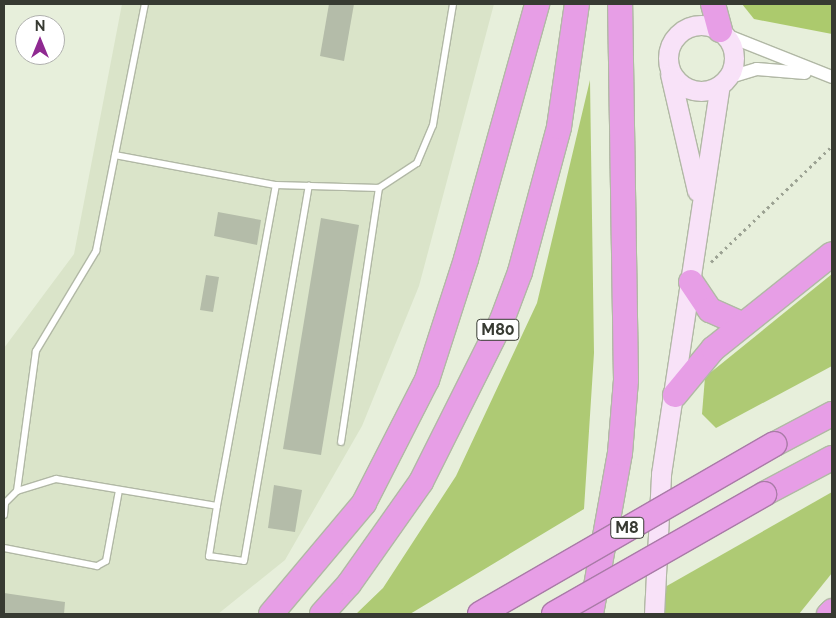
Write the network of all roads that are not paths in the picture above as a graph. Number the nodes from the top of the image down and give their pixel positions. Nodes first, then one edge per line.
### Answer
1 (145, 4) edge
2 (453, 4) edge
3 (536, 4) edge
4 (577, 4) edge
5 (620, 4) edge
6 (713, 4) edge
7 (723, 33) junction
8 (669, 69) junction
9 (832, 77) edge
10 (723, 82) junction
11 (115, 155) junction
12 (276, 185) junction
13 (309, 186) junction
14 (379, 188) junction
15 (698, 224) junction
16 (832, 254) edge
17 (691, 282) junction
18 (742, 324) junction
19 (675, 395) junction
20 (832, 414) edge
21 (341, 442) dead end
22 (832, 458) edge
23 (119, 490) junction
24 (17, 491) junction
25 (217, 506) junction
26 (4, 515) edge
27 (4, 548) edge
28 (832, 611) edge
29 (271, 614) edge
30 (322, 614) edge
31 (480, 614) edge
32 (554, 614) edge
33 (591, 614) edge
34 (654, 614) edge
35 (829, 614) edge

1 - 11 lane
2 - 14 lane
3 - 29 highway
4 - 30 highway, M80
5 - 33 highway
6 - 7 highway
7 - 8 street
7 - 9 street
7 - 10 street
8 - 10 street
8 - 15 street
9 - 10 street
10 - 15 street
11 - 12 lane
11 - 24 lane
12 - 13 lane
12 - 25 lane
13 - 14 lane
13 - 25 lane
14 - 21 lane
15 - 17 street
16 - 18 highway
17 - 18 highway
17 - 19 street
18 - 19 highway
19 - 34 street
20 - 31 highway, M8, bridge
22 - 32 highway, M8, bridge
23 - 24 lane
23 - 25 lane
23 - 27 lane
24 - 26 lane
28 - 35 highway

